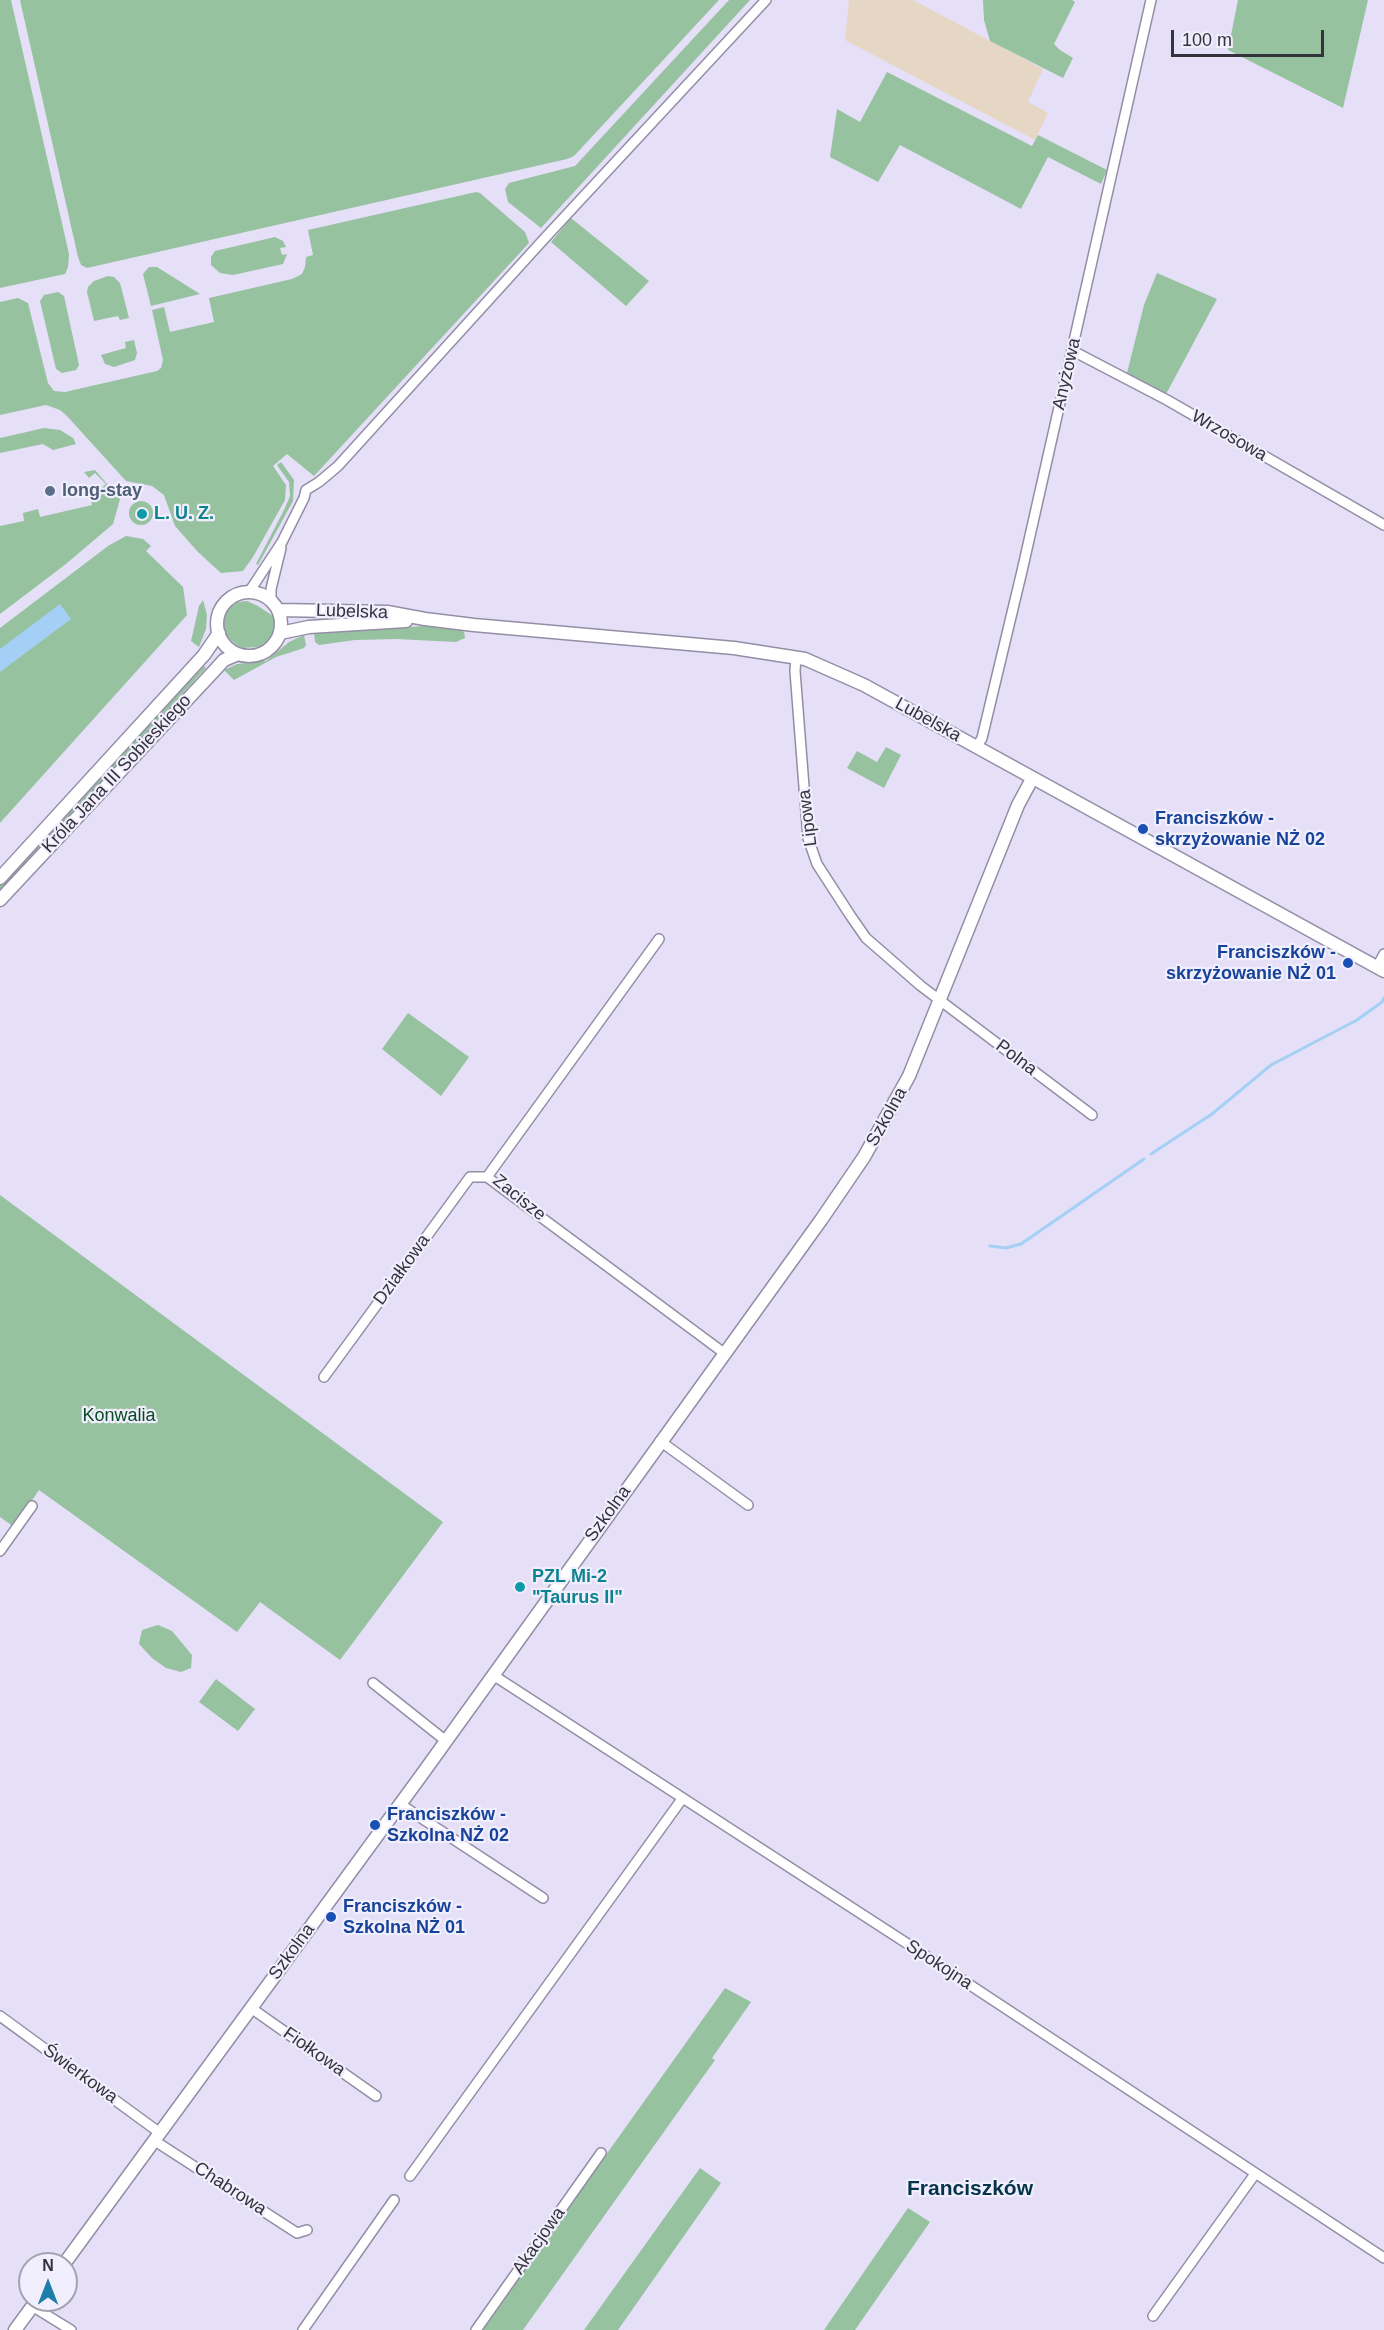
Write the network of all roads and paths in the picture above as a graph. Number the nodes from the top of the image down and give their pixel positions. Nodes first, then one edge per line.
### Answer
1 (766, 0) edge
2 (1151, 0) edge
3 (1073, 351) junction
4 (1384, 525) edge
5 (282, 542) junction
6 (249, 592) junction
7 (271, 600) junction
8 (279, 610) junction
9 (425, 619) junction
10 (219, 633) junction
11 (280, 633) junction
12 (238, 654) junction
13 (796, 657) junction
14 (977, 747) junction
15 (1032, 779) junction
16 (0, 878) edge
17 (0, 900) edge
18 (659, 939) dead end
19 (1384, 954) edge
20 (1381, 969) edge
21 (940, 1002) junction
22 (1092, 1115) dead end
23 (487, 1177) junction
24 (724, 1353) junction
25 (324, 1377) dead end
26 (660, 1441) junction
27 (748, 1505) dead end
28 (32, 1506) dead end
29 (0, 1551) edge
30 (493, 1675) junction
31 (373, 1683) dead end
32 (446, 1741) junction
33 (682, 1799) junction
34 (400, 1804) junction
35 (543, 1898) dead end
36 (251, 2008) junction
37 (0, 2016) edge
38 (376, 2096) dead end
39 (158, 2137) junction
40 (601, 2153) dead end
41 (1256, 2174) junction
42 (410, 2176) dead end
43 (394, 2200) dead end
44 (307, 2230) dead end
45 (73, 2252) edge
46 (1384, 2258) edge
47 (28, 2312) edge
48 (47, 2312) edge
49 (1153, 2316) dead end
50 (15, 2330) edge
51 (71, 2330) edge
52 (303, 2330) edge
53 (476, 2330) edge

1 - 5 street
2 - 3 street, Anyżowa
3 - 4 street, Wrzosowa
3 - 14 street, Anyżowa
5 - 6 street
5 - 7 street
6 - 7 main road
6 - 10 main road
7 - 8 main road
8 - 9 main road, Lubelska
8 - 11 main road
9 - 11 main road, Lubelska
9 - 13 main road, Lubelska
10 - 12 main road
10 - 16 main road, Króla Jana III Sobieskiego
11 - 12 main road
12 - 17 main road, Króla Jana III Sobieskiego
13 - 14 main road, Lubelska
13 - 21 street, Lipowa
14 - 15 main road, Lubelska
15 - 20 main road, Lubelska
15 - 21 main road, Szkolna
18 - 23 street, Zacisze
19 - 20 street
21 - 22 street, Polna
21 - 24 main road, Szkolna
23 - 24 street, Zacisze
23 - 25 street, Działkowa
24 - 26 main road, Szkolna
26 - 27 street
26 - 30 main road, Szkolna
28 - 29 street
30 - 32 main road, Szkolna
30 - 33 street, Spokojna
31 - 32 street
32 - 34 main road, Szkolna
33 - 41 street, Spokojna
33 - 42 street
34 - 35 street
34 - 36 main road, Szkolna
36 - 38 street, Fiołkowa
36 - 39 main road, Szkolna
37 - 39 street, Świerkowa
39 - 44 street, Chabrowa
39 - 45 main road, Szkolna
40 - 53 street, Akacjowa
41 - 46 street, Spokojna
41 - 49 street
43 - 52 street
47 - 50 main road
48 - 51 street

